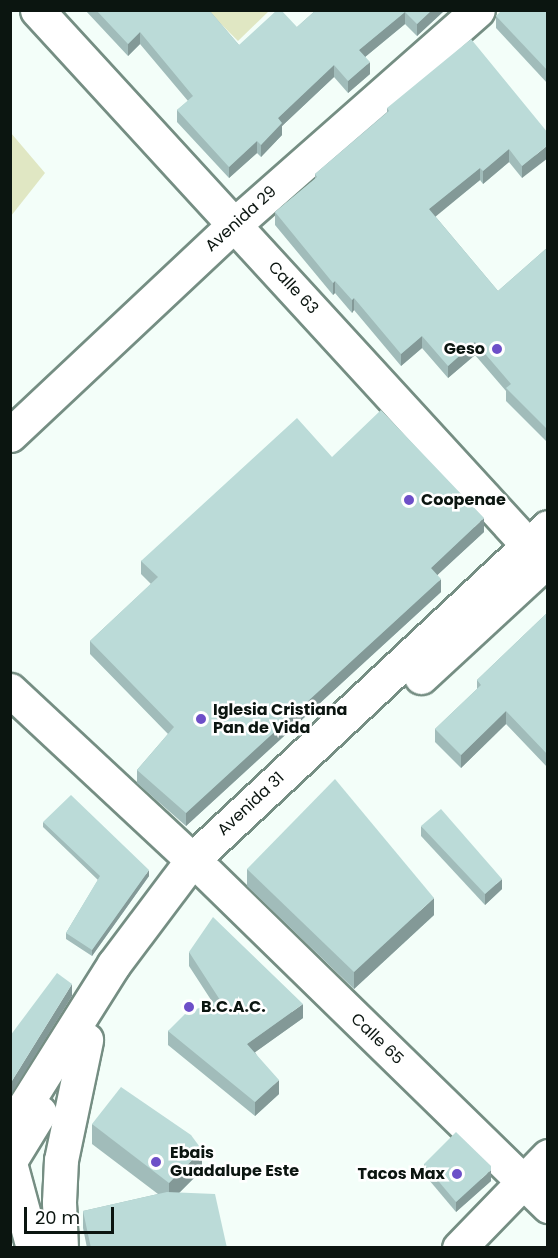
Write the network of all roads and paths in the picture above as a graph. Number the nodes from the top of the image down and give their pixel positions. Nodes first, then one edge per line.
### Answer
1 (37, 10) edge
2 (478, 10) edge
3 (234, 225) junction
4 (10, 435) edge
5 (543, 552) edge
6 (10, 690) edge
7 (199, 866) junction
8 (86, 1040) junction
9 (11, 1152) edge
10 (548, 1156) edge
11 (521, 1180) junction
12 (548, 1206) edge
13 (33, 1248) edge
14 (61, 1248) edge
15 (459, 1248) edge

1 - 3 main road, Calle 63
2 - 3 main road, Avenida 29
3 - 4 main road, Avenida 29
3 - 5 main road, Calle 63
5 - 7 main road, Avenida 31
6 - 7 main road, Calle 65
7 - 8 main road, Avenida 31
7 - 9 main road, Avenida 31
7 - 11 main road, Calle 65
8 - 9 main road, Avenida 31
8 - 14 main road
9 - 13 main road
10 - 11 main road
11 - 12 main road, Calle 65
11 - 15 main road

